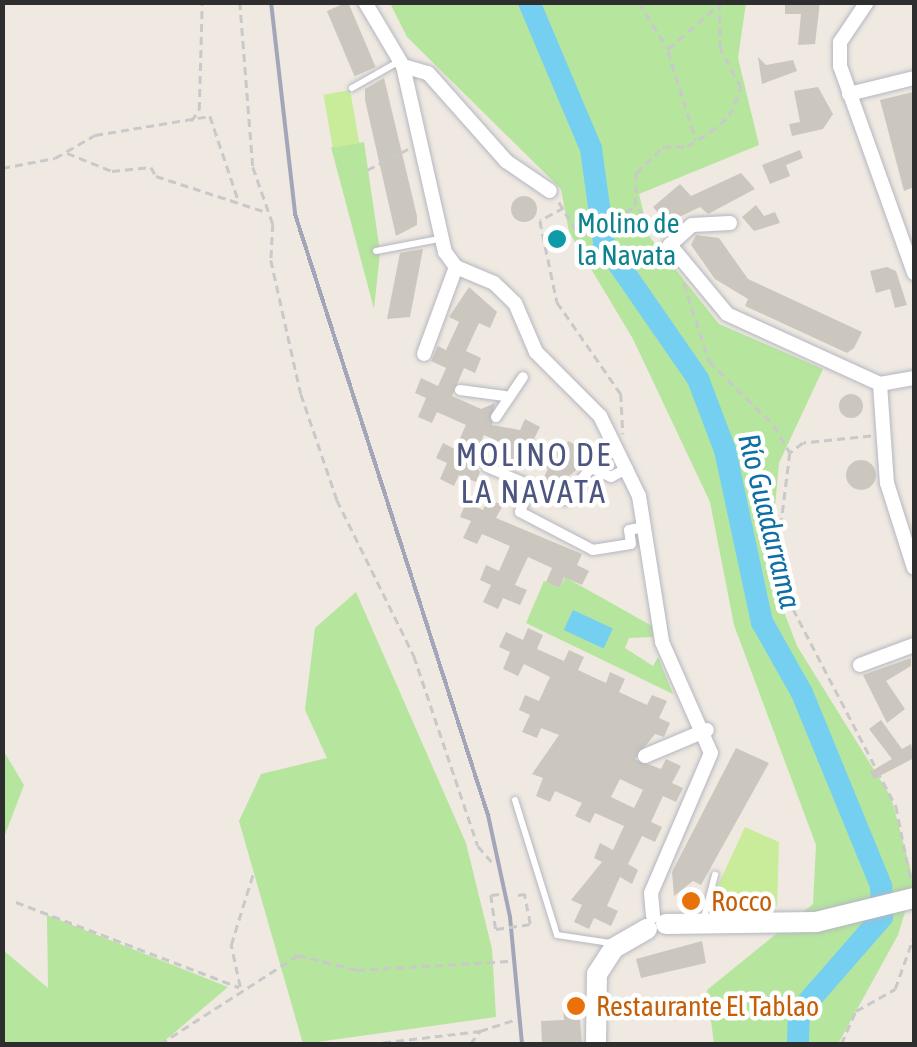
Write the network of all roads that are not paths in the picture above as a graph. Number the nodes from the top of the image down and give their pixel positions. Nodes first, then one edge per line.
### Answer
1 (365, 2) edge
2 (867, 2) edge
3 (401, 64) junction
4 (914, 78) edge
5 (352, 88) dead end
6 (849, 94) junction
7 (550, 191) road end
8 (730, 222) dead end
9 (440, 238) junction
10 (376, 251) dead end
11 (456, 267) junction
12 (914, 273) edge
13 (424, 354) dead end
14 (522, 377) dead end
15 (914, 378) edge
16 (880, 384) junction
17 (460, 390) dead end
18 (505, 396) junction
19 (496, 417) dead end
20 (487, 467) dead end
21 (629, 468) junction
22 (530, 486) junction
23 (644, 528) junction
24 (914, 568) edge
25 (914, 645) edge
26 (860, 665) dead end
27 (707, 730) junction
28 (645, 756) dead end
29 (515, 800) dead end
30 (715, 875) dead end
31 (914, 895) edge
32 (704, 922) junction
33 (655, 923) junction
34 (614, 948) junction
35 (596, 1044) edge

1 - 3 street
2 - 6 street
3 - 5 lane
3 - 7 street
3 - 9 street
4 - 6 street
6 - 12 street
8 - 16 street
9 - 10 lane
9 - 11 street
11 - 13 street
11 - 21 street
14 - 18 street
15 - 16 street
16 - 24 street
17 - 18 street
18 - 19 street
20 - 22 street
21 - 22 street
21 - 23 street
22 - 23 street
23 - 27 street
25 - 26 street
27 - 28 street
27 - 33 street
29 - 34 lane
30 - 32 lane
31 - 32 main road
32 - 33 main road
33 - 34 main road
34 - 35 main road

